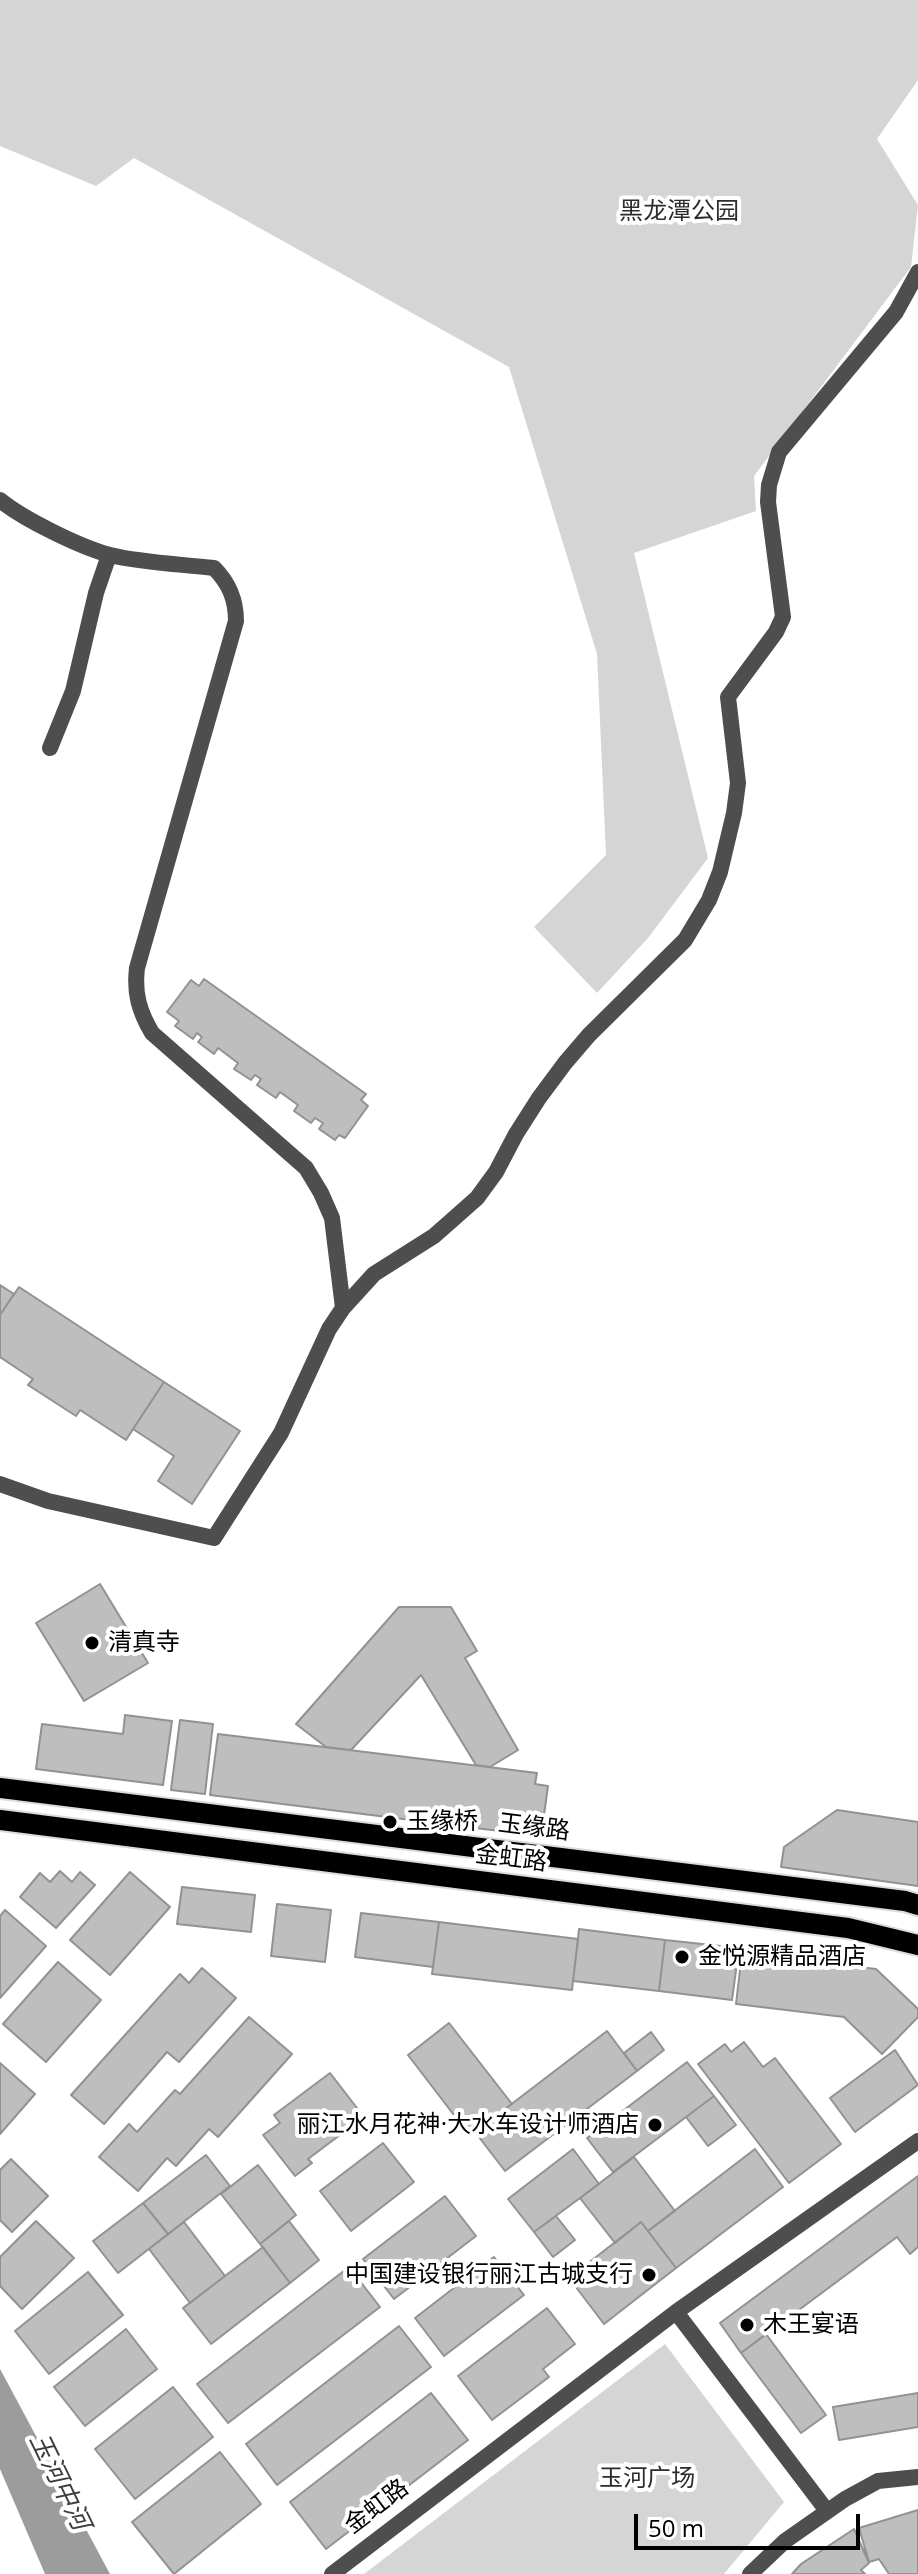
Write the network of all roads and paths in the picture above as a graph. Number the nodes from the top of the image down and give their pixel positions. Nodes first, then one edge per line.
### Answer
1 (918, 272) edge
2 (0, 500) edge
3 (109, 555) junction
4 (50, 748) dead end
5 (343, 1308) junction
6 (0, 1484) edge
7 (0, 1788) edge
8 (0, 1820) edge
9 (918, 1905) edge
10 (918, 1945) edge
11 (918, 2141) edge
12 (676, 2312) junction
13 (918, 2477) edge
14 (827, 2511) junction
15 (332, 2574) edge
16 (750, 2574) edge

1 - 5 street
2 - 3 street
3 - 4 street
3 - 5 street
5 - 6 street
7 - 9 main road, 玉缘路
8 - 10 main road, 金虹路
11 - 12 street, 金虹路
12 - 14 street
12 - 15 street, 金虹路
13 - 14 street
14 - 16 street

